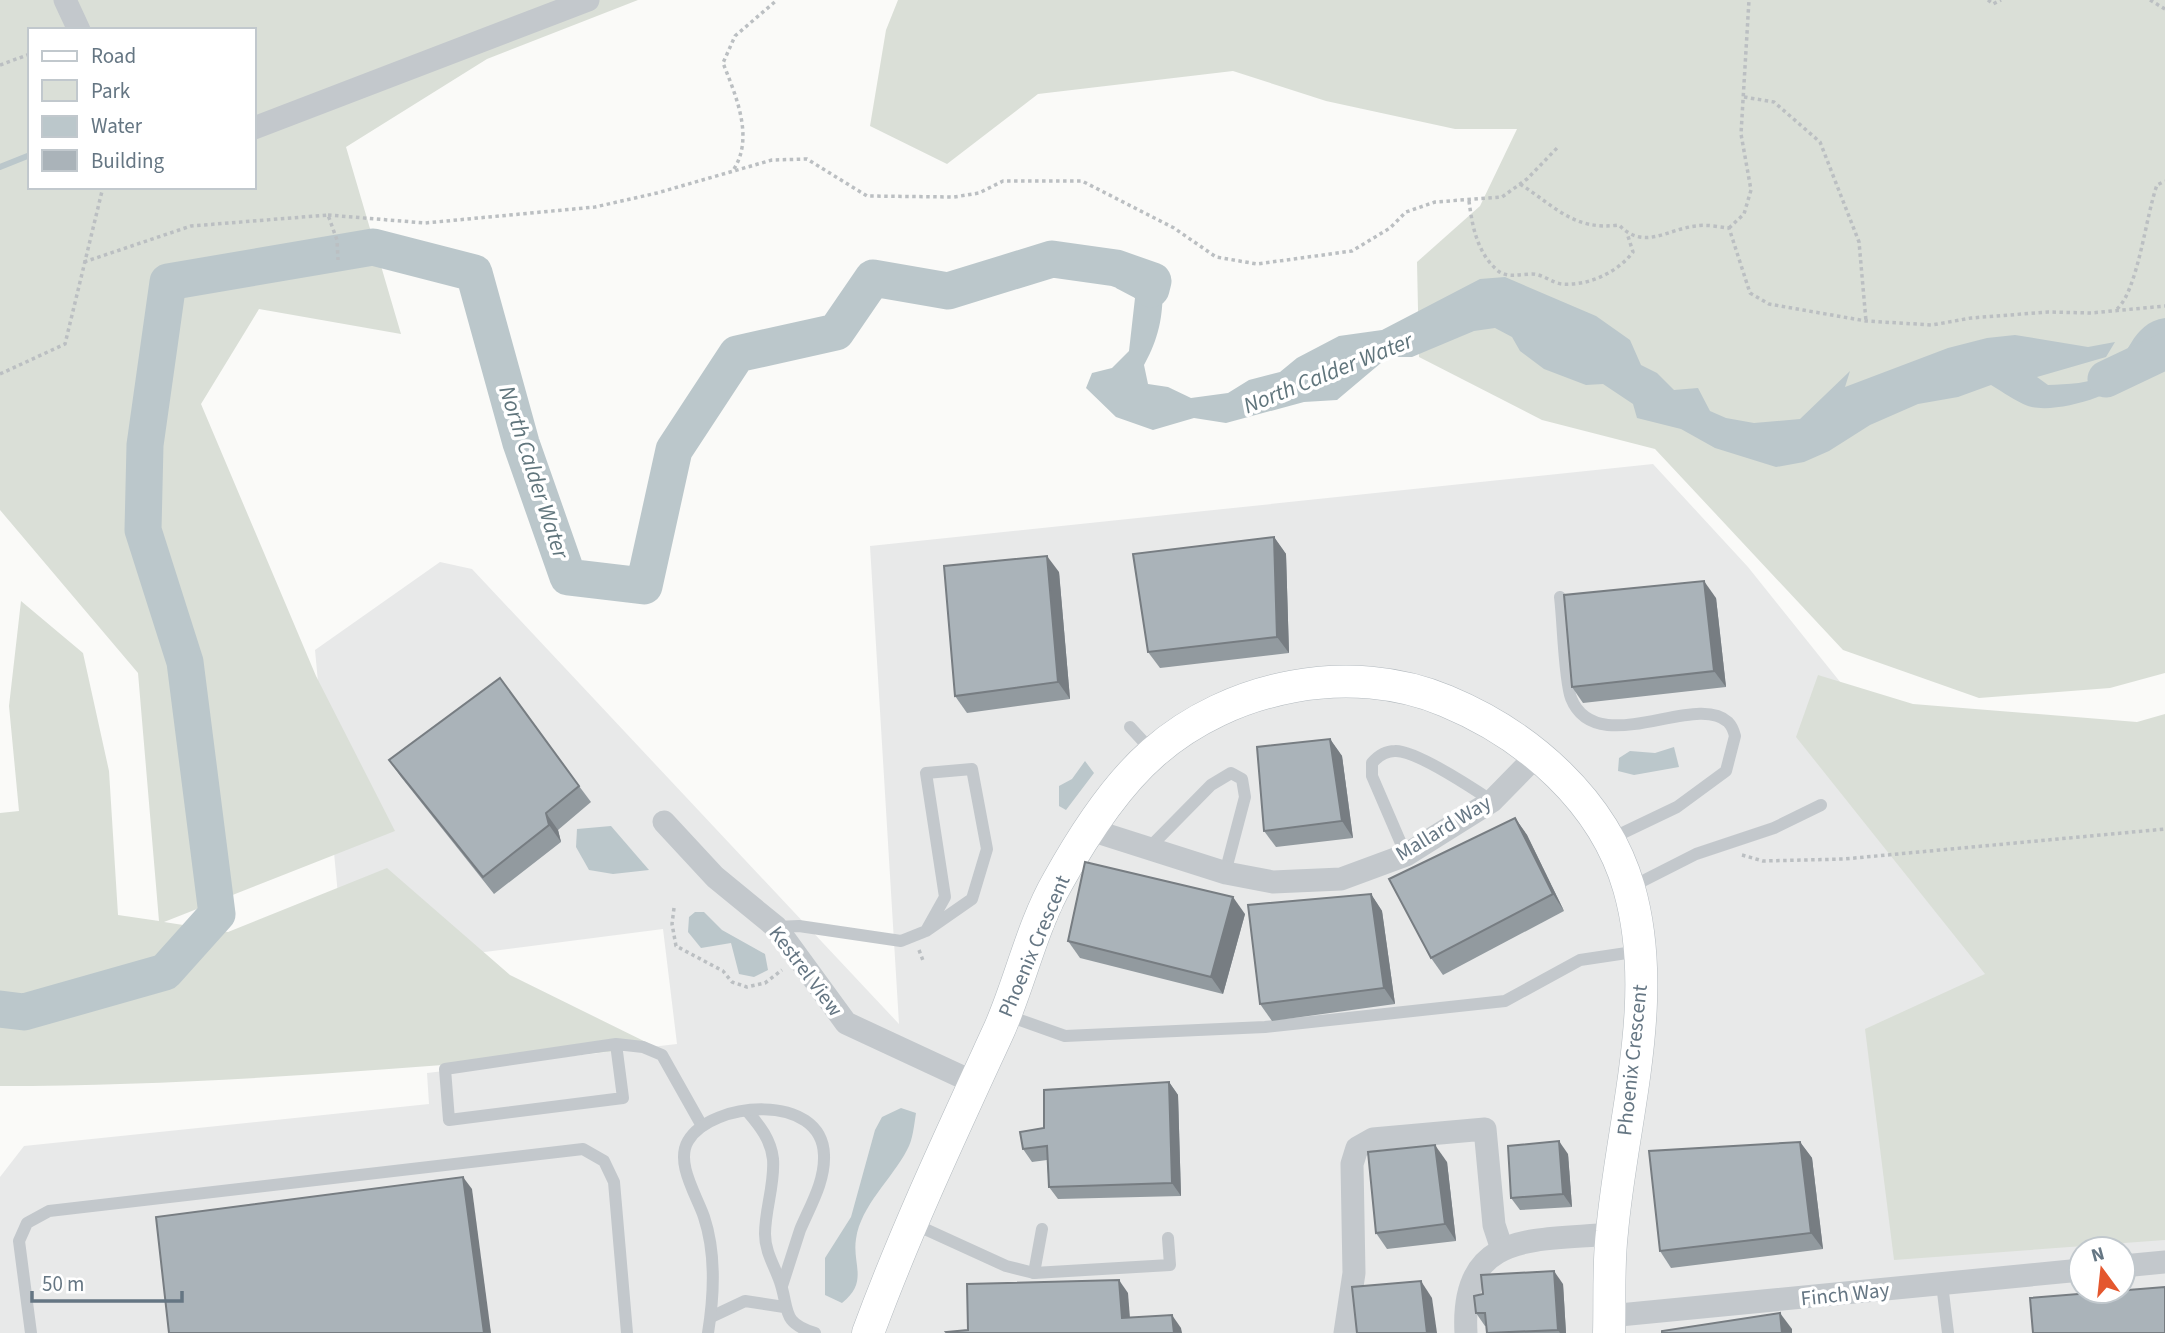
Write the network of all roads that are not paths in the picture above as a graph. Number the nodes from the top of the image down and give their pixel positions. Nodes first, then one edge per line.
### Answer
1 (65, 0) edge
2 (589, 0) edge
3 (78, 28) edge
4 (256, 127) edge
5 (1560, 597) dead end
6 (1130, 727) dead end
7 (1153, 753) junction
8 (1538, 754) junction
9 (1492, 801) junction
10 (1821, 805) dead end
11 (664, 822) dead end
12 (1091, 830) junction
13 (1610, 839) junction
14 (1147, 850) junction
15 (1406, 855) junction
16 (1225, 873) junction
17 (1629, 889) junction
18 (776, 927) junction
19 (926, 931) junction
20 (1641, 951) junction
21 (1006, 1014) junction
22 (616, 1044) junction
23 (975, 1083) junction
24 (748, 1112) junction
25 (702, 1126) junction
26 (913, 1224) junction
27 (1042, 1229) dead end
28 (1611, 1234) junction
29 (1168, 1238) dead end
30 (1502, 1249) junction
31 (2165, 1262) edge
32 (2137, 1265) edge
33 (2067, 1271) edge
34 (1034, 1273) junction
35 (1942, 1284) junction
36 (782, 1286) junction
37 (784, 1307) junction
38 (711, 1317) junction
39 (1609, 1325) edge
40 (799, 1331) edge
41 (31, 1333) edge
42 (627, 1333) edge
43 (708, 1333) edge
44 (815, 1333) edge
45 (868, 1333) edge
46 (1345, 1333) edge
47 (1466, 1333) edge
48 (1948, 1333) edge

1 - 3 street
2 - 4 street
5 - 13 lane
6 - 7 lane
7 - 8 street, Phoenix Crescent
7 - 12 street, Phoenix Crescent
8 - 9 street, Mallard Way
8 - 13 street, Phoenix Crescent
9 - 15 street, Mallard Way
9 - 15 lane
10 - 17 lane
11 - 18 street, Kestrel View
12 - 14 street, Mallard Way
12 - 21 street, Phoenix Crescent
13 - 17 street, Phoenix Crescent
14 - 16 street, Mallard Way
14 - 16 lane
15 - 16 street, Mallard Way
17 - 20 street, Phoenix Crescent
18 - 19 lane
18 - 23 street, Kestrel View
19 - 19 lane
20 - 21 lane
20 - 28 street, Phoenix Crescent
21 - 23 street, Phoenix Crescent
22 - 22 lane
22 - 25 lane
23 - 26 street, Phoenix Crescent
24 - 25 lane
24 - 36 lane
24 - 36 lane
25 - 38 lane
26 - 34 lane
26 - 45 street, Phoenix Crescent
27 - 34 lane
28 - 30 street
28 - 39 street, Phoenix Crescent
29 - 34 lane
30 - 46 street
30 - 47 street
31 - 32 street
33 - 35 street, Finch Way
35 - 39 street, Finch Way
35 - 48 lane
36 - 37 lane
37 - 38 lane
37 - 40 lane
38 - 43 lane
40 - 44 lane
41 - 42 lane

